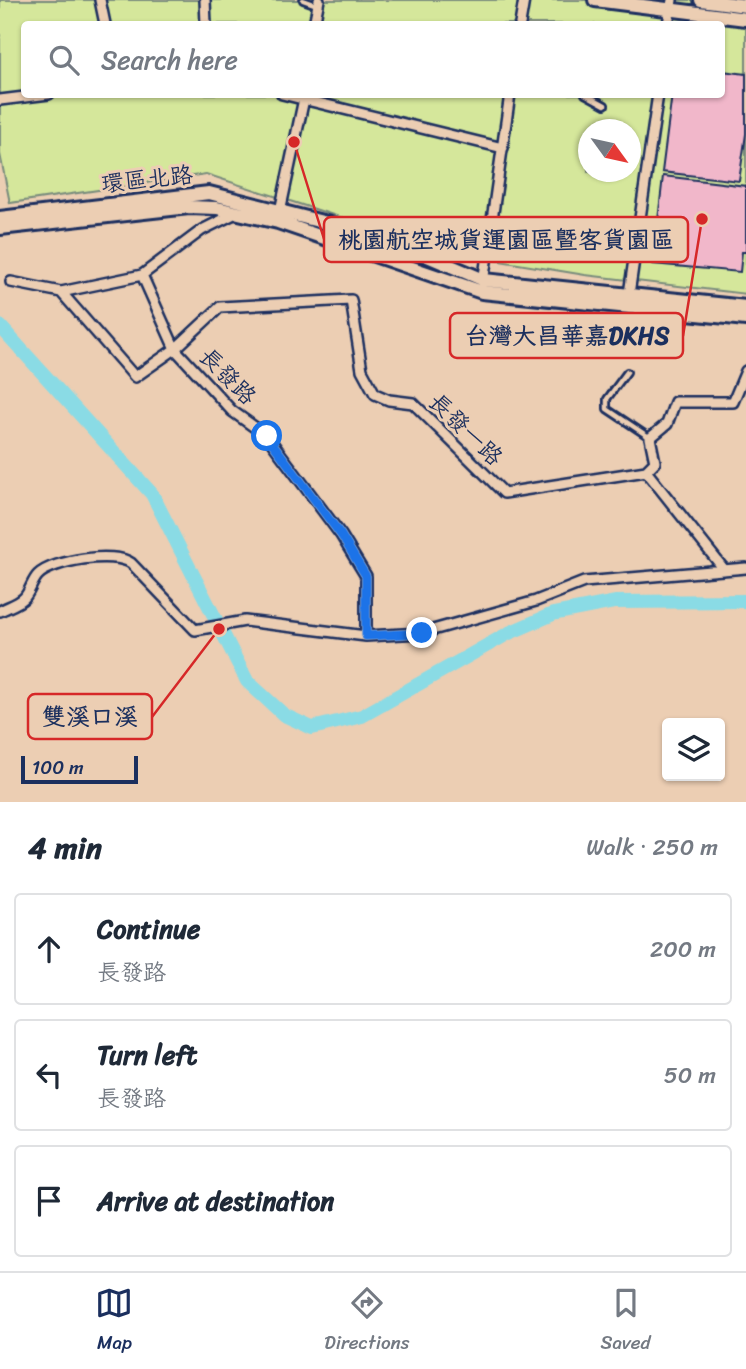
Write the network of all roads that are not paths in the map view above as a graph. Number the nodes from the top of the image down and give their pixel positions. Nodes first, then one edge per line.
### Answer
1 (100, 0) edge
2 (205, 0) edge
3 (303, 0) edge
4 (524, 0) edge
5 (595, 0) edge
6 (701, 0) edge
7 (318, 2) edge
8 (671, 5) edge
9 (746, 6) edge
10 (746, 19) edge
11 (104, 21) edge
12 (206, 21) edge
13 (315, 21) edge
14 (520, 21) edge
15 (21, 97) edge
16 (305, 98) edge
17 (509, 98) edge
18 (592, 98) edge
19 (657, 98) edge
20 (0, 100) edge
21 (605, 105) dead end
22 (503, 148) junction
23 (236, 213) junction
24 (279, 216) junction
25 (0, 218) edge
26 (0, 228) edge
27 (142, 275) junction
28 (11, 282) dead end
29 (483, 286) junction
30 (61, 292) junction
31 (628, 300) junction
32 (746, 307) edge
33 (746, 319) edge
34 (175, 349) junction
35 (746, 371) edge
36 (627, 372) dead end
37 (650, 438) junction
38 (646, 471) junction
39 (723, 568) junction
40 (746, 569) edge
41 (0, 611) edge
42 (366, 636) junction

1 - 11 street
2 - 12 street
3 - 7 lane
4 - 14 street
5 - 8 street
6 - 9 street
7 - 13 street
8 - 10 street
15 - 20 street
16 - 22 street
16 - 24 street
17 - 22 street
18 - 21 lane
19 - 31 street
22 - 29 street
23 - 24 street, 環區北路
23 - 26 street, 環區北路
23 - 27 street
24 - 25 street, 環區北路
24 - 29 street, 環區北路
24 - 29 street, 環區北路
27 - 30 street
27 - 34 street, 長發路
28 - 30 street
29 - 31 street, 環區北路
30 - 34 street, 長發一路
31 - 32 street, 環區北路
31 - 33 street, 環區北路
34 - 38 street, 長發一路
34 - 42 street, 長發路
35 - 37 street
36 - 37 lane
37 - 38 street
38 - 39 street
39 - 40 street
39 - 42 street
41 - 42 street

